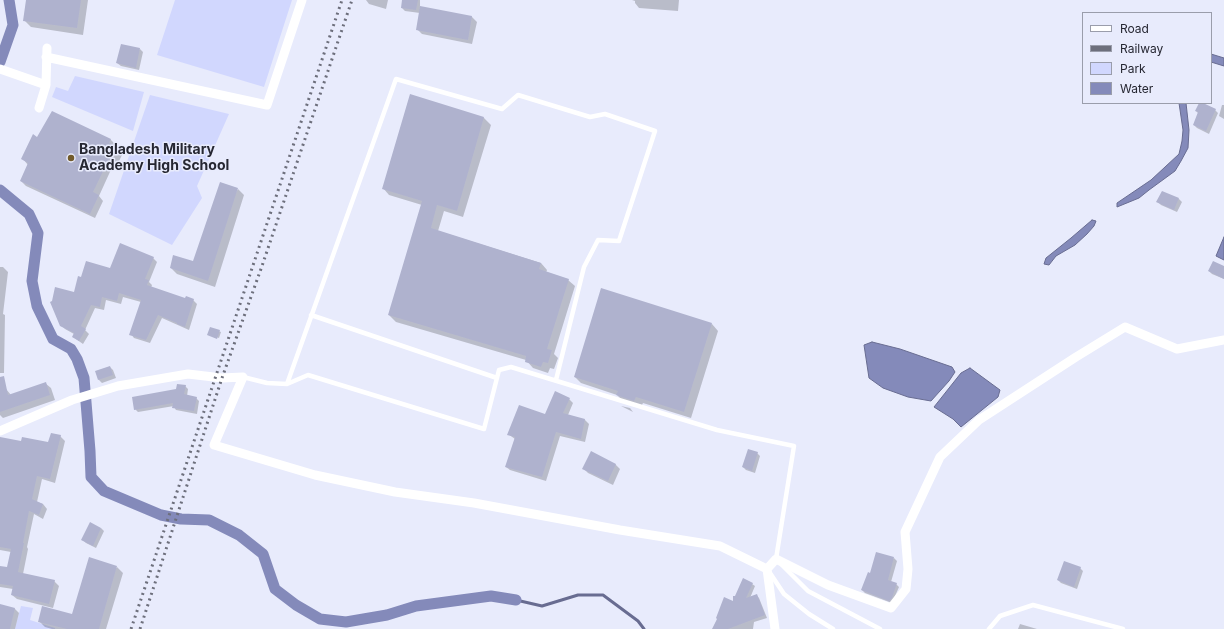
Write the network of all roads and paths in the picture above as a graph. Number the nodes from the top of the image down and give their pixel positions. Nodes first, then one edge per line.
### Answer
1 (302, 0) edge
2 (0, 69) edge
3 (46, 85) junction
4 (39, 108) dead end
5 (311, 316) junction
6 (1224, 340) edge
7 (243, 377) junction
8 (497, 378) junction
9 (556, 380) junction
10 (287, 384) junction
11 (0, 431) edge
12 (776, 559) junction
13 (767, 569) junction
14 (775, 629) edge
15 (834, 629) edge
16 (880, 629) edge
17 (989, 629) edge
18 (1123, 629) edge

1 - 3 street
2 - 3 street
3 - 4 street
5 - 8 lane
5 - 9 lane
5 - 10 lane
6 - 12 street
7 - 10 lane
7 - 11 street
7 - 13 street
8 - 9 lane
8 - 10 lane
9 - 12 lane
12 - 13 street
12 - 16 lane
13 - 14 street
13 - 15 lane
17 - 18 lane

